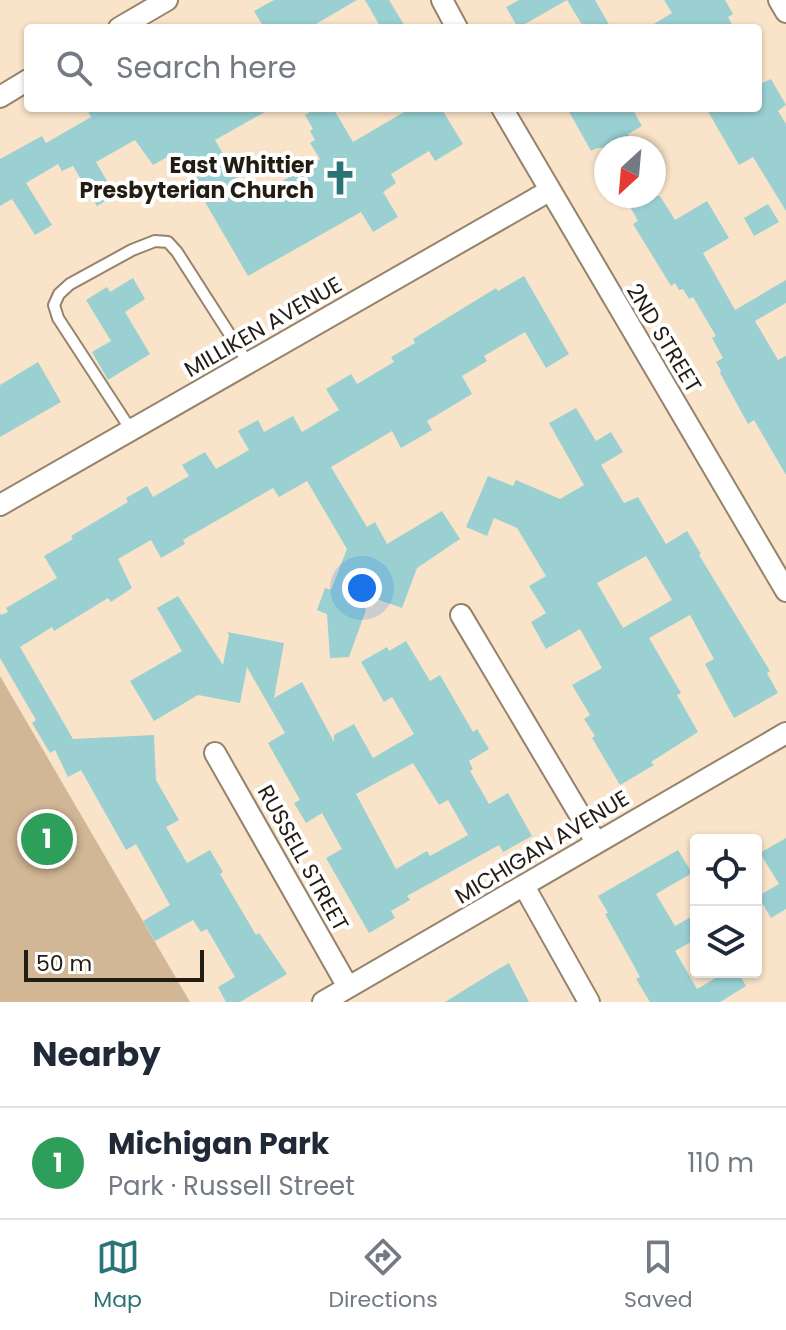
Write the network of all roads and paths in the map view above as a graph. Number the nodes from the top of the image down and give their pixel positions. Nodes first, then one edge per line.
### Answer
1 (167, 0) edge
2 (442, 0) edge
3 (779, 0) edge
4 (786, 12) edge
5 (126, 24) edge
6 (455, 24) edge
7 (24, 82) edge
8 (0, 97) edge
9 (504, 112) edge
10 (549, 191) junction
11 (248, 363) junction
12 (131, 430) junction
13 (0, 505) edge
14 (786, 591) edge
15 (461, 615) dead end
16 (786, 733) edge
17 (215, 753) dead end
18 (596, 842) junction
19 (524, 886) junction
20 (348, 987) junction
21 (323, 1002) edge
22 (589, 1002) edge

1 - 5 street
2 - 6 street
3 - 4 street
7 - 8 street
9 - 10 street, 2ND STREET
10 - 11 street, MILLIKEN AVENUE
10 - 14 street, 2ND STREET
11 - 12 street, MILLIKEN AVENUE
11 - 12 lane
12 - 13 street, MILLIKEN AVENUE
15 - 18 street
16 - 18 street, MICHIGAN AVENUE
17 - 20 street, RUSSELL STREET
18 - 19 street, MICHIGAN AVENUE
19 - 20 street, MICHIGAN AVENUE
19 - 22 street
20 - 21 street, MICHIGAN AVENUE

